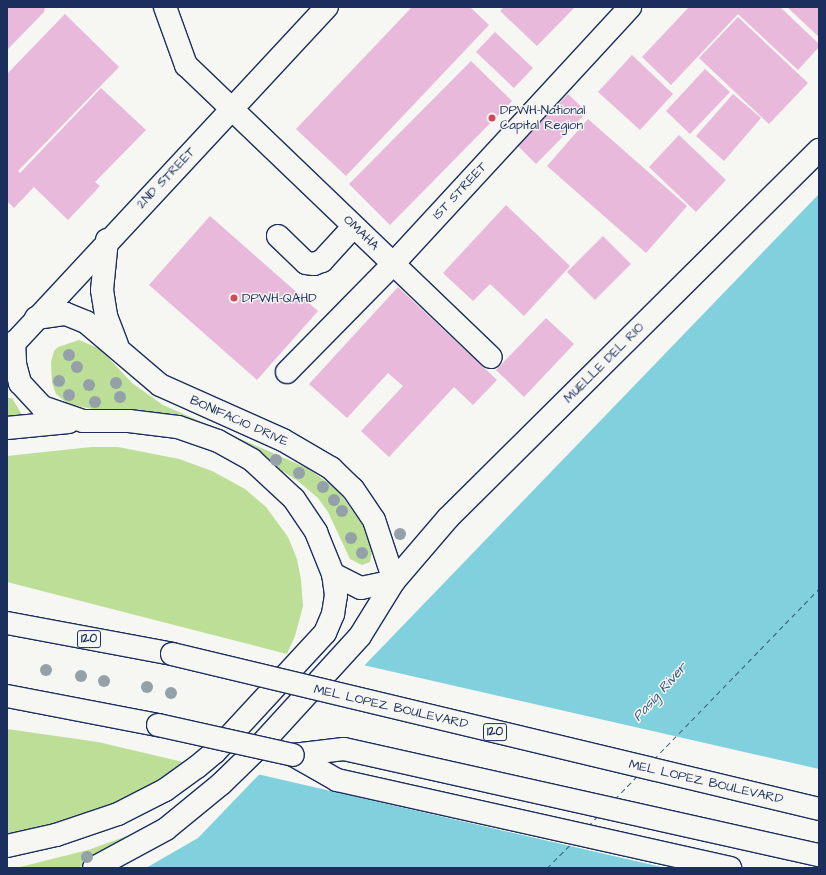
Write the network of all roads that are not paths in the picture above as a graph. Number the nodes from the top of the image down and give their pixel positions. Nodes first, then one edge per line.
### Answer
1 (165, 7) edge
2 (327, 7) edge
3 (630, 7) edge
4 (232, 108) junction
5 (819, 150) edge
6 (354, 226) junction
7 (278, 236) dead end
8 (107, 240) junction
9 (393, 264) junction
10 (36, 318) junction
11 (11, 346) edge
12 (117, 347) junction
13 (491, 357) dead end
14 (287, 372) dead end
15 (83, 421) junction
16 (7, 428) edge
17 (332, 574) junction
18 (394, 581) junction
19 (7, 623) edge
20 (7, 696) edge
21 (293, 755) junction
22 (819, 809) edge
23 (7, 846) edge
24 (819, 855) edge
25 (94, 868) edge
26 (730, 868) edge

1 - 4 main road, OMAHA
2 - 4 main road, 2ND STREET
3 - 9 main road, 1ST STREET
4 - 6 main road, OMAHA
4 - 8 main road, 2ND STREET
5 - 18 main road, MUELLE DEL RIO
6 - 7 main road
6 - 9 main road, OMAHA
8 - 10 main road, 2ND STREET
8 - 12 main road
9 - 13 main road, OMAHA
9 - 14 main road, 1ST STREET
10 - 11 main road, 2ND STREET
10 - 12 main road, BONIFACIO DRIVE
11 - 15 main road, BONIFACIO DRIVE
12 - 18 main road, BONIFACIO DRIVE
15 - 16 main road
15 - 17 main road, BONIFACIO DRIVE
17 - 18 main road
17 - 23 main road, BONIFACIO DRIVE
18 - 25 main road, MUELLE DEL RIO
19 - 22 main road, MEL LOPEZ BOULEVARD / 120, bridge
20 - 21 main road, bridge
21 - 24 main road
21 - 26 main road

